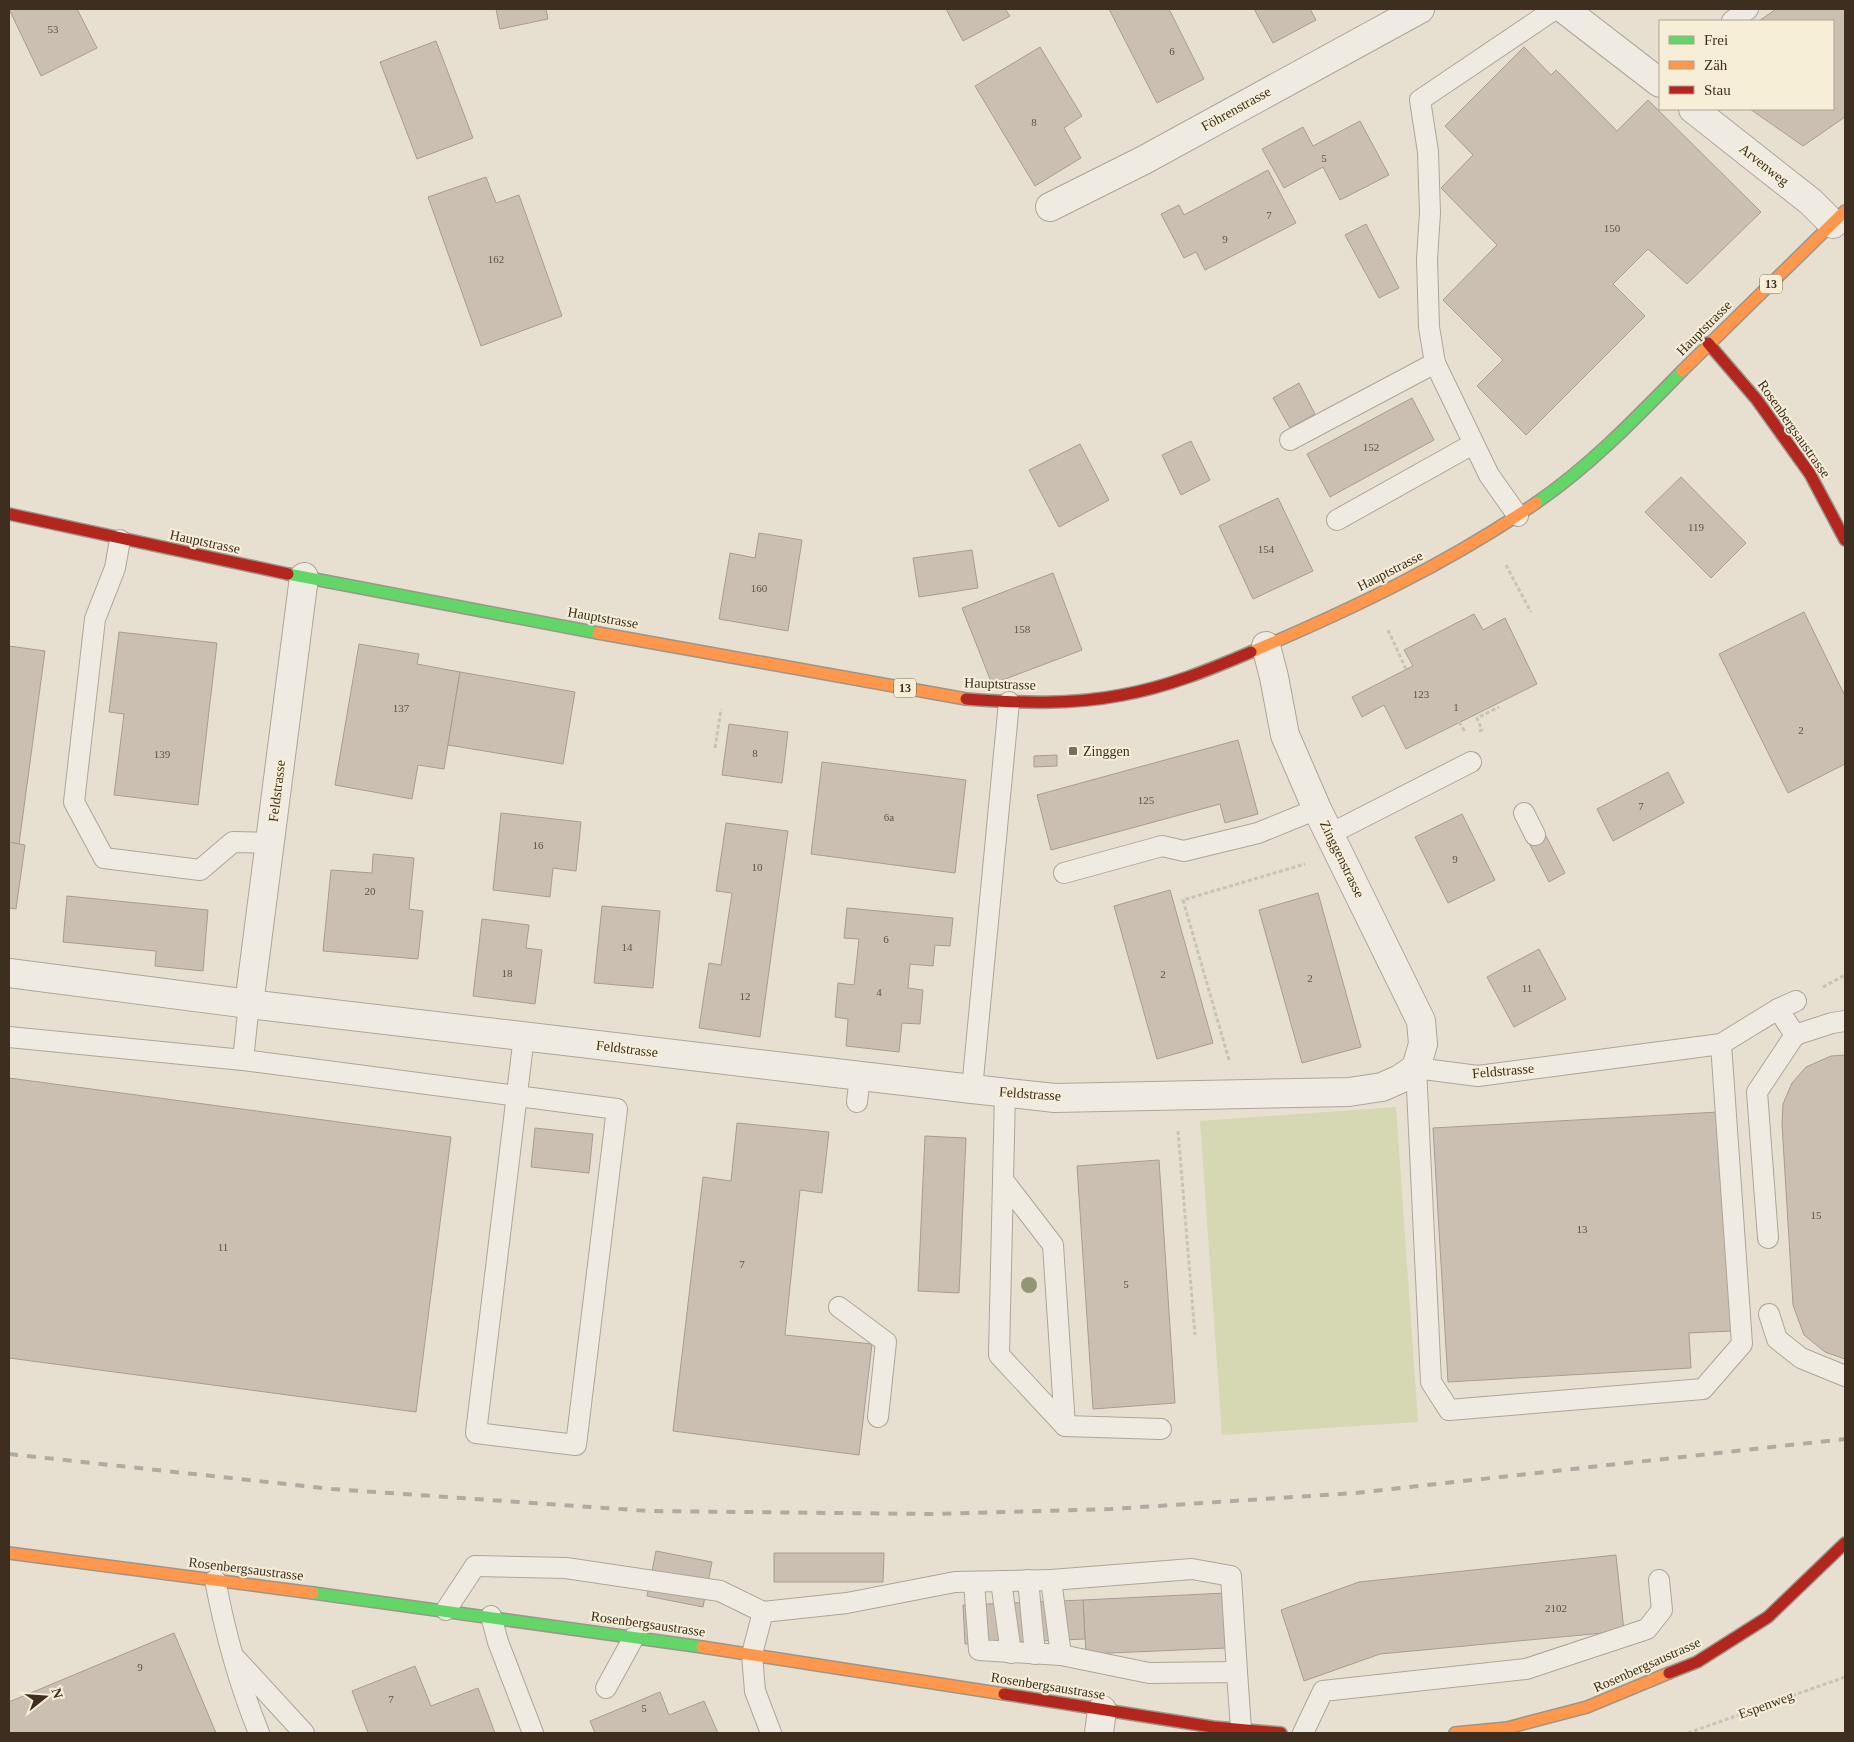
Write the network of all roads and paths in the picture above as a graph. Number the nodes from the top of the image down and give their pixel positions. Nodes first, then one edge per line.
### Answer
1 (1420, 9) edge
2 (1555, 9) edge
3 (1564, 9) edge
4 (1748, 9) edge
5 (1733, 20) edge
6 (1659, 80) edge
7 (1694, 110) edge
8 (1050, 207) dead end
9 (1839, 217) edge
10 (1708, 344) junction
11 (1434, 363) junction
12 (1290, 440) dead end
13 (1473, 444) junction
14 (9, 514) edge
15 (1518, 516) junction
16 (1337, 520) dead end
17 (120, 540) junction
18 (1845, 540) edge
19 (1504, 560) dead end
20 (304, 578) junction
21 (1531, 612) dead end
22 (1386, 625) dead end
23 (1266, 646) junction
24 (1406, 669) dead end
25 (1010, 702) junction
26 (1499, 707) dead end
27 (721, 709) dead end
28 (1477, 718) dead end
29 (715, 748) dead end
30 (1471, 762) dead end
31 (1317, 809) junction
32 (1524, 813) dead end
33 (1536, 835) dead end
34 (270, 844) junction
35 (1335, 844) junction
36 (1064, 873) dead end
37 (9, 973) edge
38 (249, 1004) junction
39 (1845, 1021) edge
40 (1795, 1035) junction
41 (524, 1036) junction
42 (9, 1037) edge
43 (1721, 1044) junction
44 (243, 1060) junction
45 (1416, 1068) junction
46 (972, 1089) junction
47 (1005, 1093) junction
48 (1238, 1094) junction
49 (1176, 1095) junction
50 (517, 1097) junction
51 (1003, 1180) junction
52 (1768, 1238) dead end
53 (839, 1307) dead end
54 (1769, 1314) dead end
55 (1195, 1335) dead end
56 (1845, 1376) edge
57 (878, 1417) dead end
58 (1065, 1426) junction
59 (1161, 1429) dead end
60 (1845, 1543) edge
61 (9, 1553) edge
62 (215, 1580) junction
63 (1028, 1580) junction
64 (1051, 1580) junction
65 (1660, 1580) dead end
66 (1001, 1581) junction
67 (974, 1582) junction
68 (446, 1610) junction
69 (763, 1612) junction
70 (491, 1616) junction
71 (634, 1637) junction
72 (1010, 1653) junction
73 (752, 1654) junction
74 (1036, 1654) junction
75 (1061, 1655) junction
76 (234, 1657) junction
77 (1238, 1672) junction
78 (1845, 1676) edge
79 (606, 1688) dead end
80 (1101, 1722) edge
81 (1241, 1729) junction
82 (259, 1733) edge
83 (304, 1733) edge
84 (533, 1733) edge
85 (771, 1733) edge
86 (1281, 1733) edge
87 (1303, 1733) edge
88 (1455, 1733) edge
89 (1688, 1733) edge

1 - 8 street, Föhrenstrasse
2 - 11 lane
3 - 6 street
4 - 5 lane
7 - 9 street, Arvenweg
9 - 10 main road, Hauptstrasse / 13
10 - 15 main road, Hauptstrasse / 13
10 - 18 main road, Rosenbergsaustrasse
11 - 12 lane
11 - 13 lane
13 - 15 lane
13 - 16 lane
14 - 17 main road, Hauptstrasse / 13
15 - 23 main road, Hauptstrasse / 13
17 - 20 main road, Hauptstrasse / 13
17 - 34 lane
19 - 21 path
20 - 25 main road, Hauptstrasse / 13
20 - 34 street, Feldstrasse
22 - 24 path
23 - 25 main road, Hauptstrasse / 13
23 - 31 street, Zinggenstrasse
25 - 46 lane
26 - 28 path
27 - 29 path
30 - 35 lane
31 - 35 street, Zinggenstrasse
31 - 36 lane
32 - 33 lane
34 - 38 street, Feldstrasse
35 - 45 street, Zinggenstrasse
35 - 48 path
37 - 38 street, Feldstrasse
38 - 41 street, Feldstrasse
38 - 44 lane
39 - 40 lane
40 - 43 lane, Feldstrasse
40 - 52 lane
41 - 46 street, Feldstrasse
41 - 50 lane
42 - 44 lane
43 - 45 lane, Feldstrasse
43 - 45 lane
44 - 50 lane
45 - 48 street, Feldstrasse
46 - 47 street, Feldstrasse
47 - 49 street, Feldstrasse
47 - 51 lane
48 - 49 street, Feldstrasse
49 - 55 path
50 - 50 lane
51 - 58 lane
51 - 58 lane
53 - 57 lane
54 - 56 lane
58 - 59 lane
60 - 88 main road, Rosenbergsaustrasse
61 - 62 main road, Rosenbergsaustrasse
62 - 68 main road, Rosenbergsaustrasse
62 - 76 lane
63 - 64 lane
63 - 66 lane
63 - 74 lane
64 - 75 lane
64 - 77 lane
65 - 87 lane
66 - 67 lane
66 - 72 lane
67 - 69 lane
67 - 72 lane
68 - 69 lane
68 - 70 main road, Rosenbergsaustrasse
69 - 73 lane
70 - 71 main road, Rosenbergsaustrasse
70 - 84 lane
71 - 73 main road, Rosenbergsaustrasse
71 - 79 lane
72 - 74 lane
73 - 80 main road, Rosenbergsaustrasse
73 - 85 lane
74 - 75 lane
75 - 77 lane
76 - 82 lane
76 - 83 lane
77 - 81 lane
78 - 89 path, Espenweg
80 - 81 main road, Rosenbergsaustrasse
81 - 86 main road, Rosenbergsaustrasse

